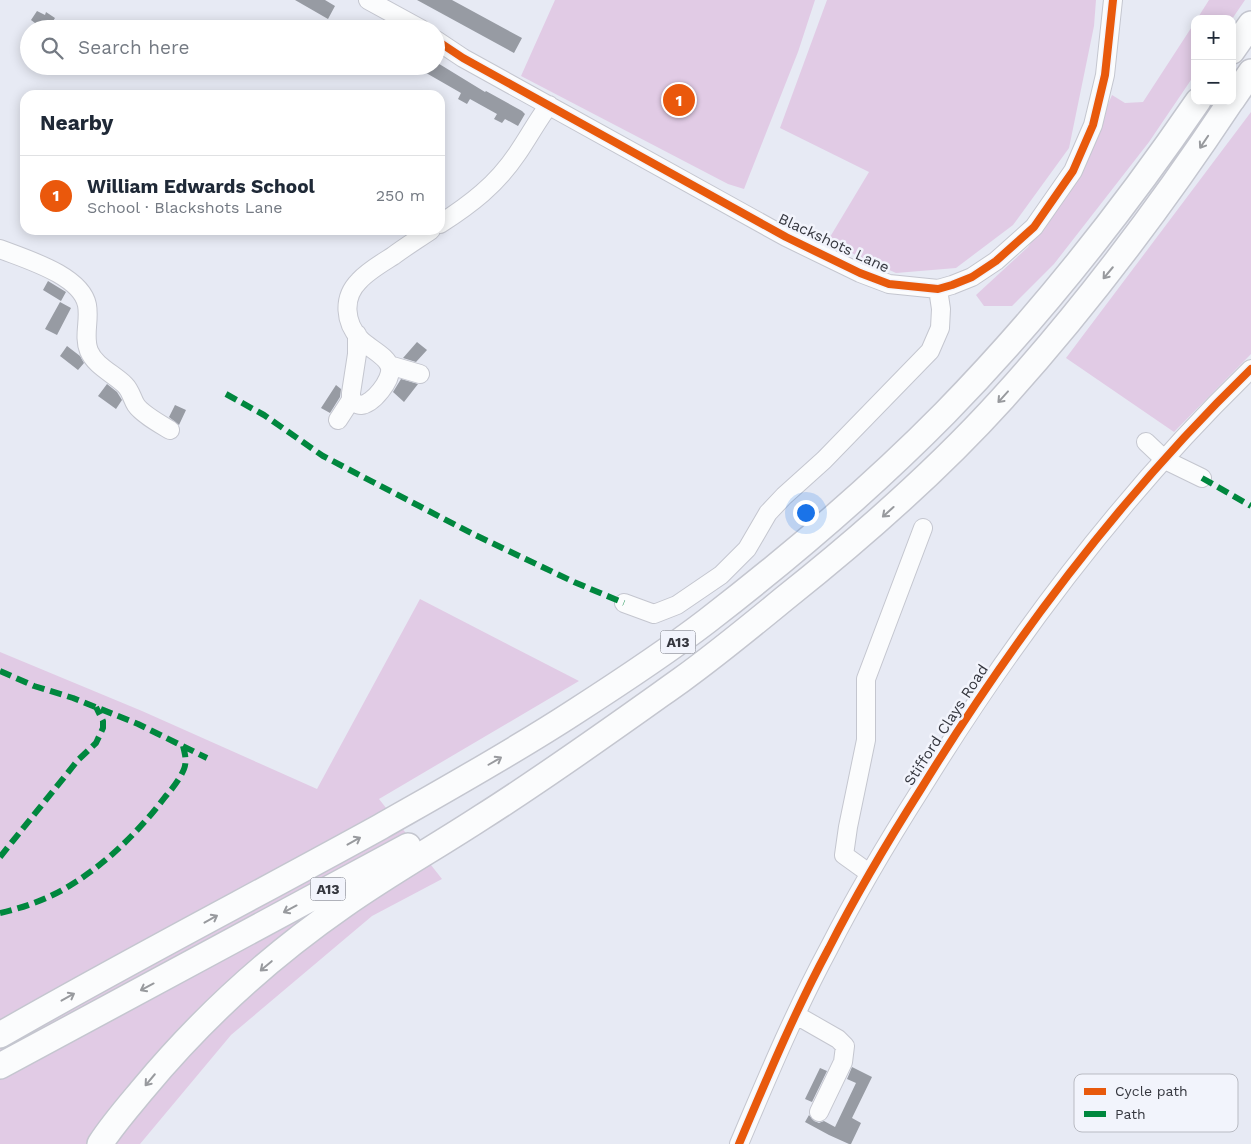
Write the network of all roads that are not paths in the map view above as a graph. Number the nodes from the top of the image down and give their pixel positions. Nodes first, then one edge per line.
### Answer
1 (368, 0) edge
2 (1113, 0) edge
3 (405, 20) edge
4 (1251, 24) edge
5 (1236, 45) edge
6 (445, 46) edge
7 (1251, 72) edge
8 (1236, 95) edge
9 (549, 105) junction
10 (1195, 105) edge
11 (1229, 105) edge
12 (445, 221) edge
13 (424, 235) edge
14 (0, 249) edge
15 (938, 289) junction
16 (357, 334) junction
17 (389, 365) junction
18 (1251, 370) edge
19 (420, 374) dead end
20 (351, 400) junction
21 (338, 420) dead end
22 (170, 430) dead end
23 (1146, 442) dead end
24 (1165, 460) junction
25 (1202, 478) dead end
26 (923, 528) dead end
27 (624, 602) dead end
28 (650, 701) junction
29 (869, 873) junction
30 (796, 1015) junction
31 (26, 1020) junction
32 (0, 1030) edge
33 (0, 1035) edge
34 (0, 1066) edge
35 (819, 1112) dead end
36 (100, 1144) edge
37 (739, 1144) edge

1 - 3 street
2 - 15 street, Blackshots Lane
4 - 5 highway
6 - 9 street, Blackshots Lane
7 - 8 highway, A13
9 - 12 street
9 - 15 street, Blackshots Lane
31 -> 10 highway, A13
11 -> 28 highway, A13
13 - 16 street
14 - 22 street
15 - 27 street
16 - 17 street
16 - 20 street
17 - 19 street
17 - 20 street
18 - 24 street, Stifford Clays Road
20 - 21 street
23 - 24 street
24 - 25 street
24 - 29 street, Stifford Clays Road
26 - 29 street
28 -> 34 highway, A13
28 -> 36 highway
29 - 30 street, Stifford Clays Road
30 - 35 street
30 - 37 street, Stifford Clays Road
31 - 32 highway
31 - 33 highway, A13

